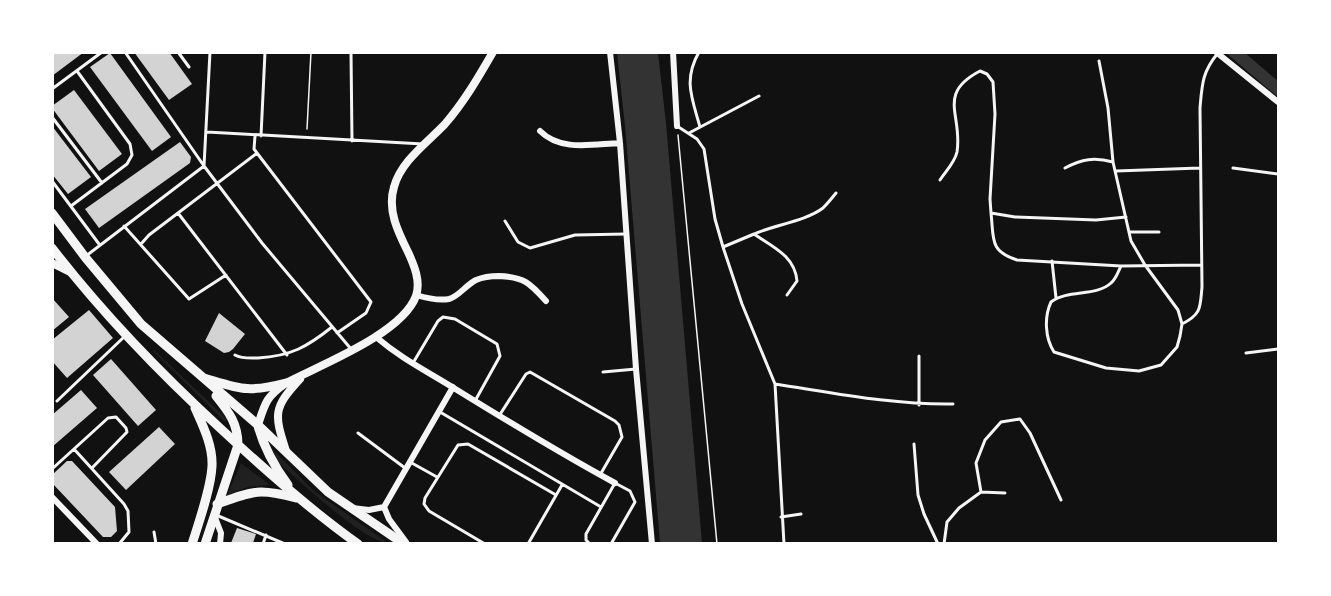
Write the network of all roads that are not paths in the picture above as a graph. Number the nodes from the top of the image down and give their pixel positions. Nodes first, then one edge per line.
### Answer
1 (102, 52) edge
2 (125, 52) edge
3 (178, 52) edge
4 (210, 52) edge
5 (265, 52) edge
6 (351, 52) edge
7 (493, 52) edge
8 (610, 52) edge
9 (673, 52) edge
10 (699, 52) edge
11 (1217, 53) edge
12 (1100, 61) dead end
13 (189, 67) dead end
14 (77, 71) junction
15 (52, 89) edge
16 (759, 96) dead end
17 (1278, 102) edge
18 (52, 117) edge
19 (677, 126) joint
20 (700, 127) junction
21 (540, 131) dead end
22 (207, 132) junction
23 (689, 133) junction
24 (255, 136) junction
25 (261, 136) junction
26 (352, 141) junction
27 (620, 142) junction
28 (425, 144) junction
29 (257, 153) junction
30 (1113, 162) junction
31 (204, 166) junction
32 (1065, 168) dead end
33 (1200, 168) junction
34 (1233, 168) dead end
35 (1116, 171) junction
36 (1278, 174) edge
37 (940, 180) dead end
38 (52, 181) edge
39 (218, 182) junction
40 (102, 183) junction
41 (836, 194) dead end
42 (71, 206) junction
43 (52, 213) edge
44 (178, 213) junction
45 (991, 213) junction
46 (1126, 217) junction
47 (505, 221) dead end
48 (124, 226) junction
49 (1130, 232) junction
50 (1159, 232) dead end
51 (627, 234) junction
52 (754, 234) junction
53 (99, 244) junction
54 (141, 244) junction
55 (723, 247) junction
56 (52, 248) edge
57 (85, 257) junction
58 (1052, 261) junction
59 (52, 263) edge
60 (1145, 265) junction
61 (1201, 265) junction
62 (1121, 266) junction
63 (72, 273) junction
64 (226, 275) junction
65 (416, 295) junction
66 (787, 296) dead end
67 (1056, 298) junction
68 (546, 301) dead end
69 (1182, 324) junction
70 (332, 327) junction
71 (337, 333) junction
72 (126, 336) junction
73 (376, 337) junction
74 (1278, 349) edge
75 (352, 351) junction
76 (1246, 353) dead end
77 (287, 355) junction
78 (235, 356) dead end
79 (919, 356) dead end
80 (412, 364) junction
81 (636, 369) junction
82 (603, 372) dead end
83 (305, 373) junction
84 (199, 376) junction
85 (286, 383) junction
86 (775, 384) junction
87 (453, 387) junction
88 (57, 400) dead end
89 (475, 401) junction
90 (193, 403) junction
91 (952, 404) dead end
92 (919, 405) junction
93 (439, 412) junction
94 (499, 416) junction
95 (258, 425) junction
96 (358, 433) dead end
97 (914, 444) dead end
98 (238, 445) junction
99 (74, 449) junction
100 (287, 453) junction
101 (408, 465) junction
102 (92, 468) junction
103 (52, 469) edge
104 (600, 475) junction
105 (438, 477) junction
106 (615, 483) junction
107 (562, 485) junction
108 (981, 492) junction
109 (1005, 493) dead end
110 (556, 495) junction
111 (52, 497) edge
112 (298, 499) junction
113 (1061, 500) dead end
114 (218, 504) junction
115 (349, 507) junction
116 (384, 507) junction
117 (601, 507) junction
118 (801, 514) dead end
119 (214, 515) junction
120 (781, 518) junction
121 (154, 532) dead end
122 (266, 535) junction
123 (97, 543) edge
124 (119, 543) edge
125 (156, 543) edge
126 (192, 543) edge
127 (205, 543) edge
128 (220, 543) edge
129 (263, 543) edge
130 (285, 543) edge
131 (358, 543) edge
132 (405, 543) edge
133 (485, 543) edge
134 (528, 543) edge
135 (590, 543) edge
136 (611, 543) edge
137 (652, 543) edge
138 (784, 543) edge
139 (938, 543) edge
140 (944, 543) edge

1 - 14 lane
2 - 31 lane
3 - 13 lane
4 - 22 lane
5 - 25 lane
6 - 26 lane
7 - 28 street
8 - 27 street
9 - 19 street
10 - 20 lane
11 - 17 street
11 - 33 lane
12 - 30 lane
14 - 15 lane
14 - 40 lane
16 - 20 lane
18 - 40 lane
19 - 23 lane
20 - 23 lane
21 - 27 street
22 - 24 lane
22 - 31 lane
23 - 55 lane
24 - 25 lane
24 - 29 lane
25 - 26 lane
26 - 28 lane
27 - 51 street
28 - 65 street
29 - 39 lane
29 - 71 lane
30 - 32 lane
30 - 35 lane
31 - 39 lane
31 - 48 lane
33 - 35 lane
33 - 61 lane
34 - 36 lane
35 - 46 lane
37 - 45 lane
38 - 42 lane
39 - 44 lane
39 - 70 lane
40 - 42 lane
41 - 52 lane
42 - 53 lane
43 - 57 main road
44 - 54 lane
44 - 64 lane
45 - 46 lane
45 - 58 lane
46 - 49 lane
47 - 51 lane
48 - 53 lane
48 - 54 lane
49 - 50 lane
49 - 60 lane
51 - 81 street
52 - 55 lane
52 - 66 lane
53 - 57 lane
54 - 64 lane
55 - 86 lane
56 - 63 main road
57 - 84 main road
58 - 62 lane
58 - 67 lane
59 - 63 street
60 - 61 lane
60 - 62 lane
60 - 69 lane
61 - 69 lane
62 - 67 lane
63 - 72 main road
64 - 77 lane
65 - 68 street
65 - 73 street
67 - 69 lane
70 - 71 lane
70 - 77 lane
71 - 75 lane
72 - 88 lane
72 - 90 main road
73 - 75 street
73 - 80 street
74 - 76 lane
75 - 83 street
77 - 78 lane
79 - 92 lane
80 - 87 street
80 - 89 lane
81 - 82 lane
81 - 137 street
83 - 85 street
83 - 100 street
84 - 85 main road
84 - 95 main road
84 - 98 main road
85 - 95 street
86 - 92 lane
86 - 120 lane
87 - 89 street
87 - 93 street
89 - 94 street
90 - 98 main road
90 - 126 main road
91 - 92 lane
93 - 101 street
93 - 107 lane
94 - 104 street
94 - 104 lane
95 - 100 main road
95 - 112 main road
96 - 101 lane
97 - 139 lane
98 - 112 main road
98 - 114 main road
99 - 102 lane
99 - 102 lane
99 - 103 lane
100 - 115 main road
101 - 105 lane
101 - 116 street
102 - 124 lane
104 - 106 street
105 - 110 lane
105 - 133 lane
106 - 117 lane
106 - 136 lane
107 - 110 lane
107 - 117 lane
108 - 109 lane
108 - 113 lane
108 - 140 lane
110 - 134 lane
111 - 123 street
112 - 114 main road
112 - 131 main road
114 - 119 main road
115 - 116 street
115 - 132 main road
116 - 132 street
117 - 135 lane
118 - 120 lane
119 - 122 lane
119 - 127 main road
119 - 128 street
120 - 138 lane
121 - 125 lane
122 - 129 lane
122 - 130 lane

